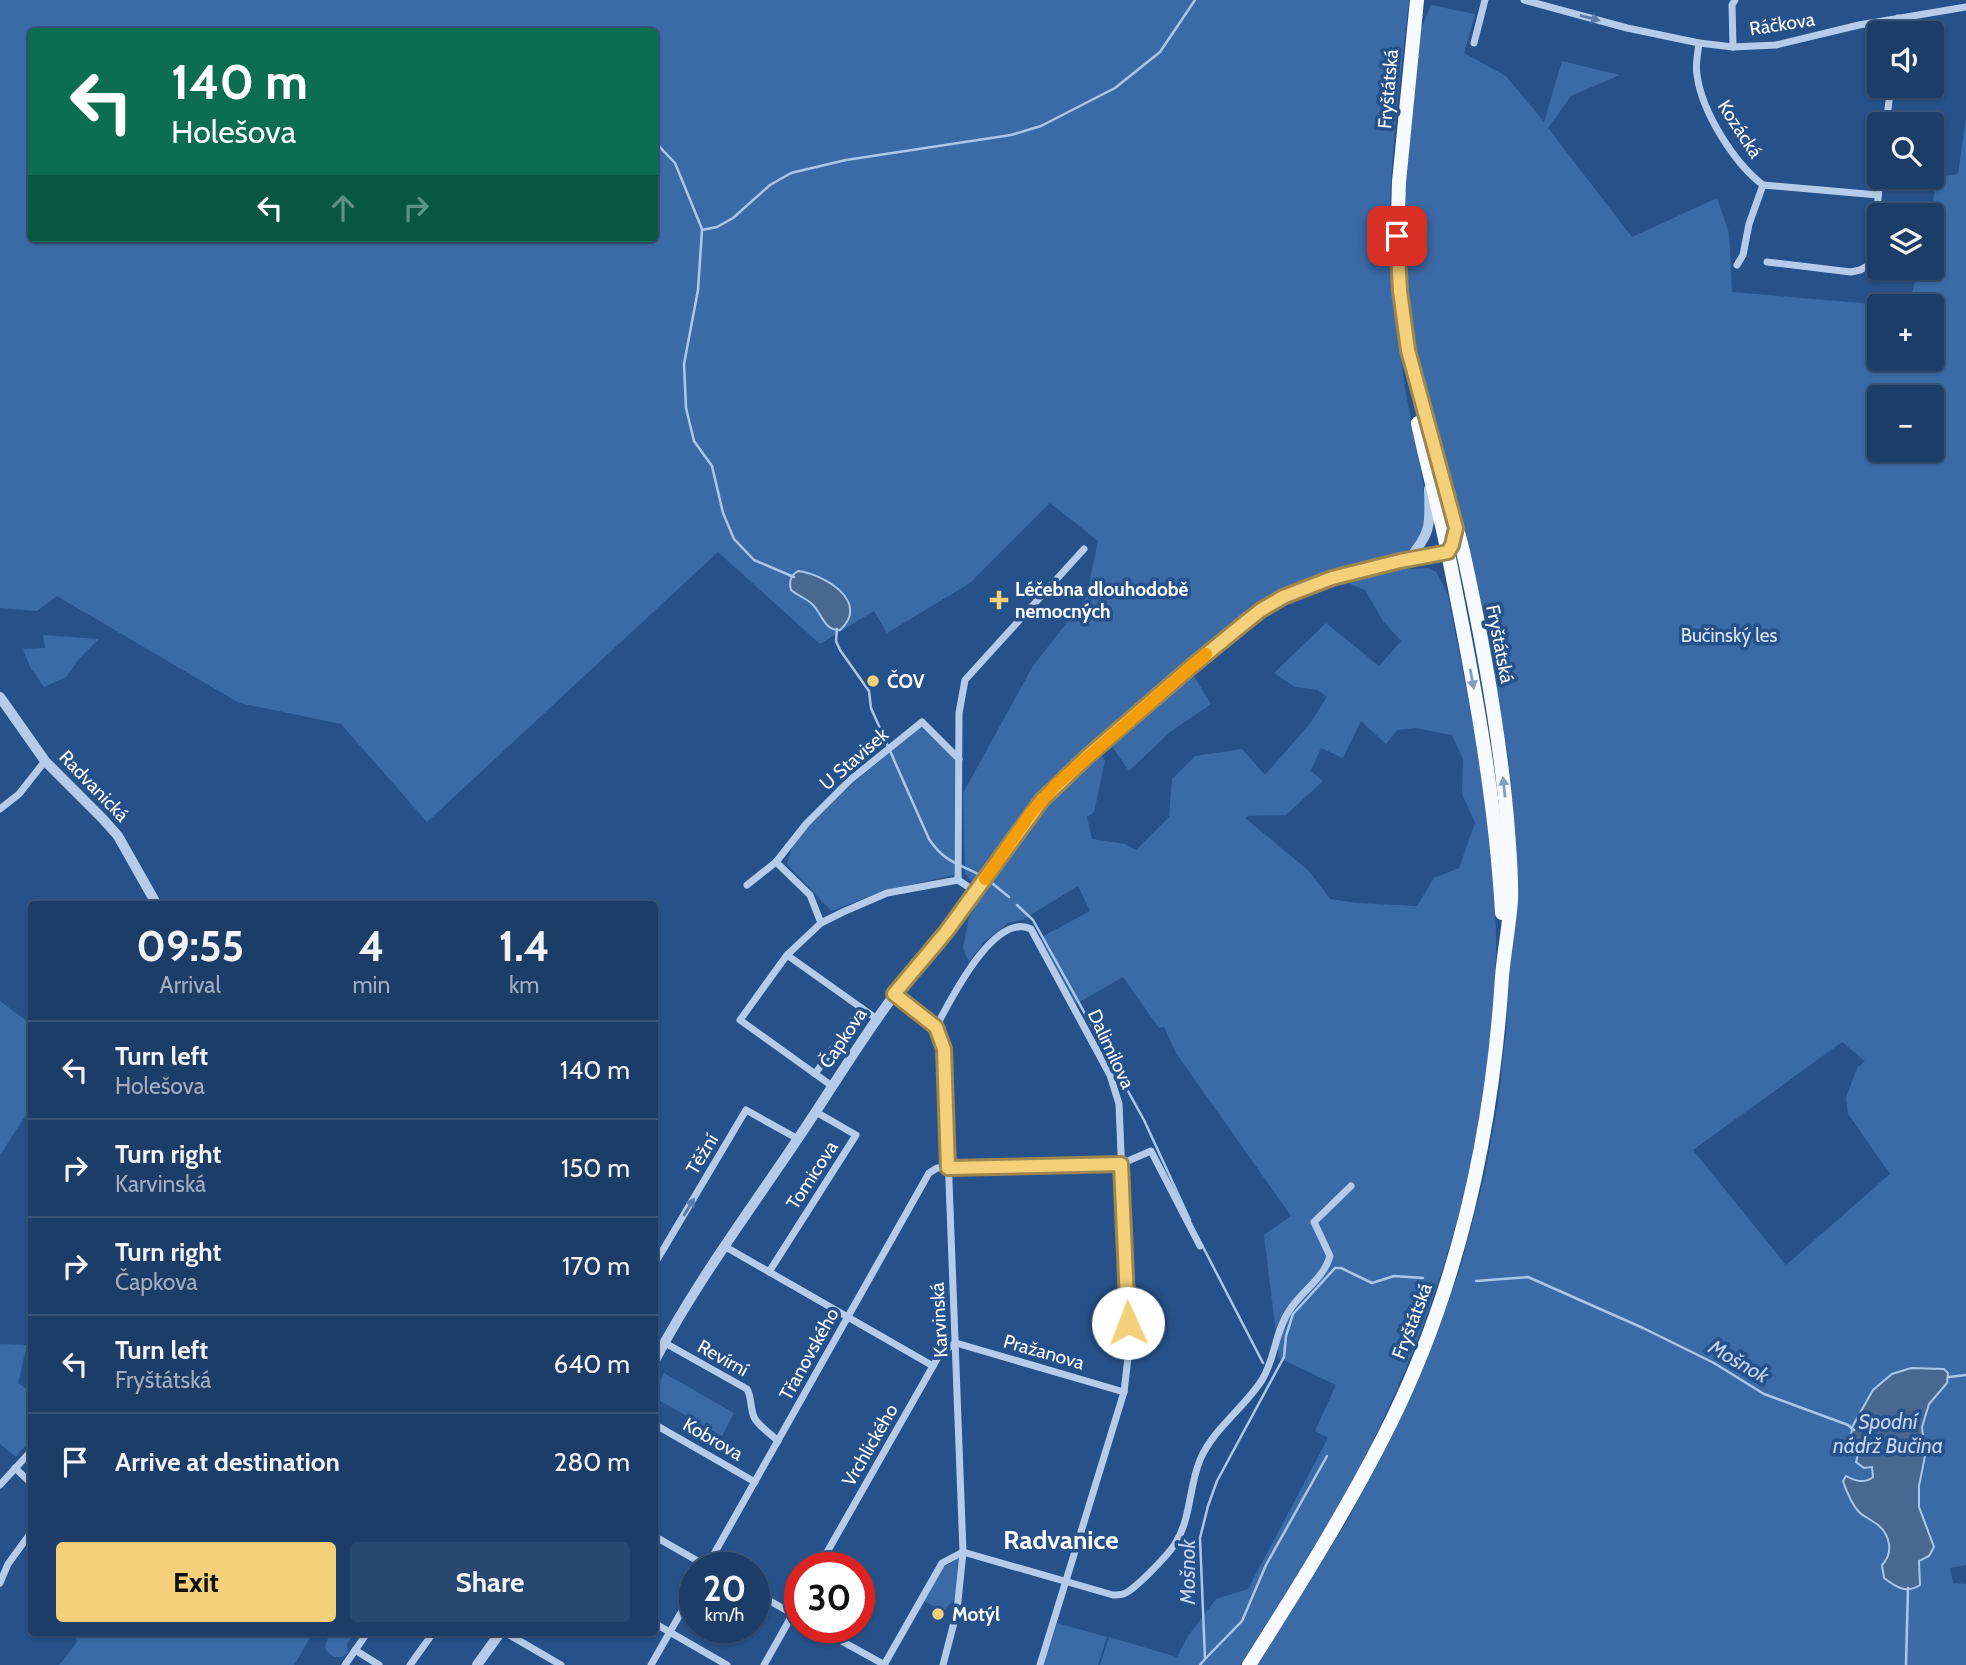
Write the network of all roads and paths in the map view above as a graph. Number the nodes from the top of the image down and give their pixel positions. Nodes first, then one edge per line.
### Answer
1 (1417, 0) edge
2 (1485, 0) edge
3 (1524, 0) edge
4 (1735, 0) edge
5 (1961, 5) edge
6 (1898, 18) junction
7 (1898, 21) edge
8 (1474, 43) dead end
9 (1699, 43) junction
10 (1733, 47) junction
11 (1763, 185) junction
12 (1879, 189) edge
13 (1878, 195) junction
14 (1767, 262) dead end
15 (1737, 265) dead end
16 (1408, 350) junction
17 (1429, 472) junction
18 (1456, 528) junction
19 (1084, 549) dead end
20 (1448, 552) junction
21 (1408, 560) junction
22 (1469, 582) junction
23 (0, 696) edge
24 (959, 759) junction
25 (45, 761) junction
26 (0, 809) edge
27 (776, 862) junction
28 (958, 880) junction
29 (747, 885) dead end
30 (976, 892) junction
31 (155, 901) edge
32 (821, 923) junction
33 (1504, 953) junction
34 (787, 955) junction
35 (894, 994) junction
36 (861, 1008) junction
37 (877, 1019) junction
38 (936, 1027) junction
39 (815, 1074) junction
40 (832, 1086) junction
41 (816, 1112) junction
42 (798, 1139) junction
43 (1121, 1164) junction
44 (948, 1168) junction
45 (1350, 1186) dead end
46 (724, 1246) junction
47 (1200, 1247) dead end
48 (658, 1252) edge
49 (769, 1272) junction
50 (848, 1318) junction
51 (665, 1343) junction
52 (956, 1343) junction
53 (658, 1355) edge
54 (933, 1366) junction
55 (1124, 1392) junction
56 (658, 1426) edge
57 (778, 1441) junction
58 (28, 1454) edge
59 (15, 1468) junction
60 (28, 1480) edge
61 (755, 1482) junction
62 (0, 1485) edge
63 (28, 1536) edge
64 (658, 1538) edge
65 (682, 1552) edge
66 (716, 1552) edge
67 (827, 1552) edge
68 (963, 1552) junction
69 (1066, 1582) junction
70 (0, 1583) edge
71 (679, 1616) edge
72 (658, 1625) edge
73 (670, 1632) junction
74 (784, 1634) edge
75 (365, 1636) edge
76 (431, 1636) edge
77 (498, 1636) edge
78 (511, 1636) edge
79 (845, 1643) edge
80 (355, 1650) junction
81 (345, 1665) edge
82 (379, 1665) edge
83 (410, 1665) edge
84 (477, 1665) edge
85 (561, 1665) edge
86 (651, 1665) edge
87 (727, 1665) edge
88 (764, 1665) edge
89 (885, 1665) edge
90 (943, 1665) edge
91 (1040, 1665) edge
92 (1249, 1665) edge

1 - 16 main road, Fryštátská
2 - 8 street
3 -> 9 street, Ráčkova
4 - 10 street, Ráčkova
5 - 6 street, Ráčkova
6 - 7 street
6 - 10 street, Ráčkova
9 - 10 street, Ráčkova
9 - 11 street, Kozácká
11 - 13 street, Kozácká
11 - 15 street, Kozácká
12 - 13 street
13 - 14 street
16 - 17 main road, Fryštátská
16 - 18 main road, Fryštátská
17 - 20 main road, Fryštátská
17 - 21 street
18 - 20 street
18 - 22 main road, Fryštátská
19 - 24 street
20 - 21 street, Čapkova
20 - 22 street
20 -> 33 main road, Fryštátská
21 - 30 street, Čapkova
33 -> 22 main road, Fryštátská
23 - 25 street, Radvanická
24 - 27 street, U Stavisek
24 - 28 street
25 - 26 street
25 - 31 street, Radvanická
27 - 29 street, U Stavisek
27 - 32 street
28 - 30 street
28 - 32 street
30 - 35 street, Čapkova
32 - 34 street
33 - 92 main road, Fryštátská
34 - 36 street
34 - 39 street
35 - 37 street, Čapkova
35 - 38 street
36 - 37 street
36 - 39 street
37 - 40 street, Čapkova
38 - 43 street, Dalimilova
38 - 44 street, Karvinská
39 - 40 street
40 - 41 street, Čapkova
41 - 42 street, Čapkova
41 - 49 street, Tomicova
42 - 46 street, Čapkova
48 -> 42 street, Těžní
43 - 44 street
43 - 47 street
43 - 55 street, Dalimilova
44 - 50 street, Třanovského
44 - 52 street, Karvinská
45 - 69 street
46 - 49 street
46 - 51 street, Čapkova
49 - 50 street
50 - 54 street
50 - 57 street, Třanovského
51 - 53 street, Čapkova
51 - 57 street, Revírní
52 - 54 street, Vrchlického
52 - 55 street, Pražanova
52 - 68 street, Karvinská
54 - 67 street, Vrchlického
55 - 69 street, Dalimilova
56 - 61 street, Kobrova
57 - 61 street, Třanovského
58 - 59 street
59 - 60 street
59 - 62 street
61 - 66 street, Třanovského
63 - 70 street
64 - 65 street
68 - 69 street
68 - 89 street
68 - 90 street, Karvinská
69 - 91 street, Dalimilova
71 - 73 street
72 - 73 street
73 - 86 street
73 - 87 street
74 - 88 street
75 - 80 street
76 - 83 street
77 - 84 street
78 - 85 street
79 - 89 street
80 - 81 street
80 - 82 street

